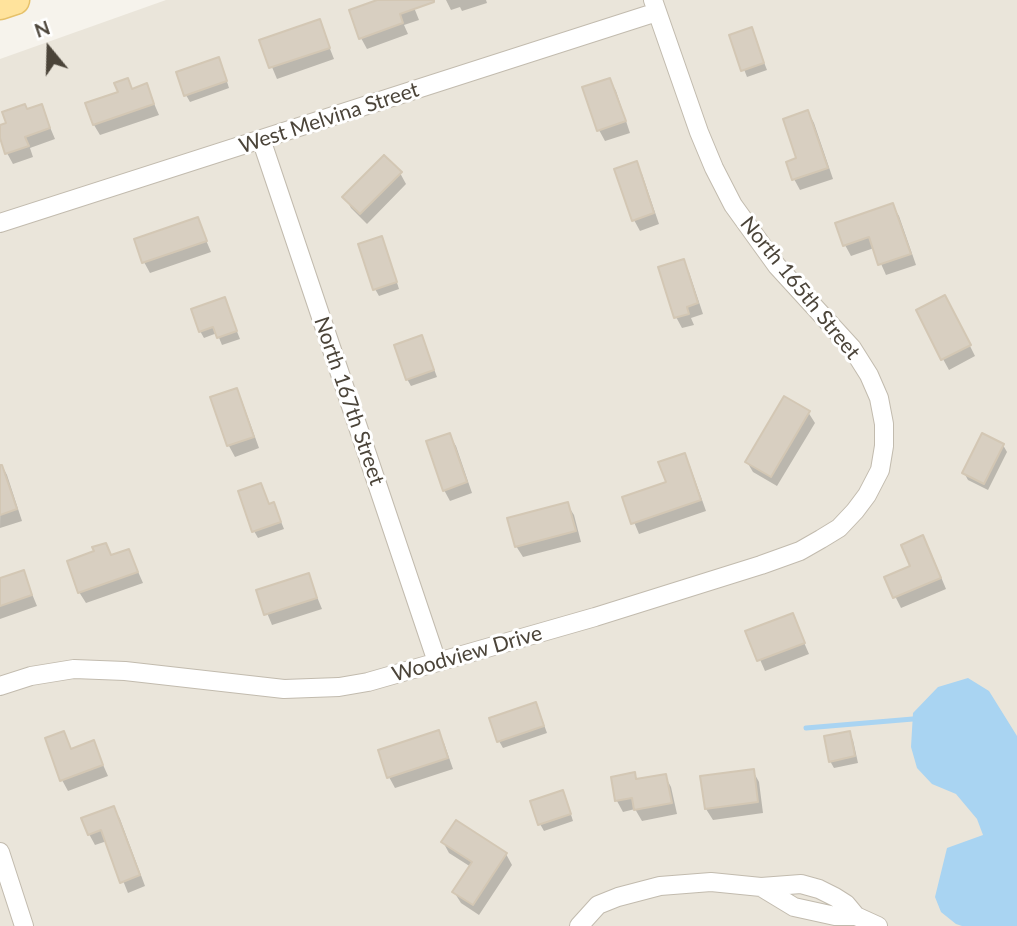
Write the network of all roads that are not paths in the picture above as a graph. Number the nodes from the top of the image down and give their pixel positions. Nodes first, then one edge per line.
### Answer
1 (15, 0) edge
2 (0, 5) edge
3 (655, 6) edge
4 (261, 139) junction
5 (0, 223) edge
6 (882, 461) joint
7 (437, 662) junction
8 (0, 686) edge
9 (0, 852) edge
10 (24, 926) edge
11 (579, 926) edge
12 (878, 926) edge

1 - 2 main road
3 - 4 street, West Melvina Street
3 - 6 street, North 165th Street
4 - 5 street, West Melvina Street
4 - 7 street, North 167th Street
6 - 7 street, Woodview Drive
7 - 8 street, Woodview Drive
9 - 10 street
11 - 12 street

